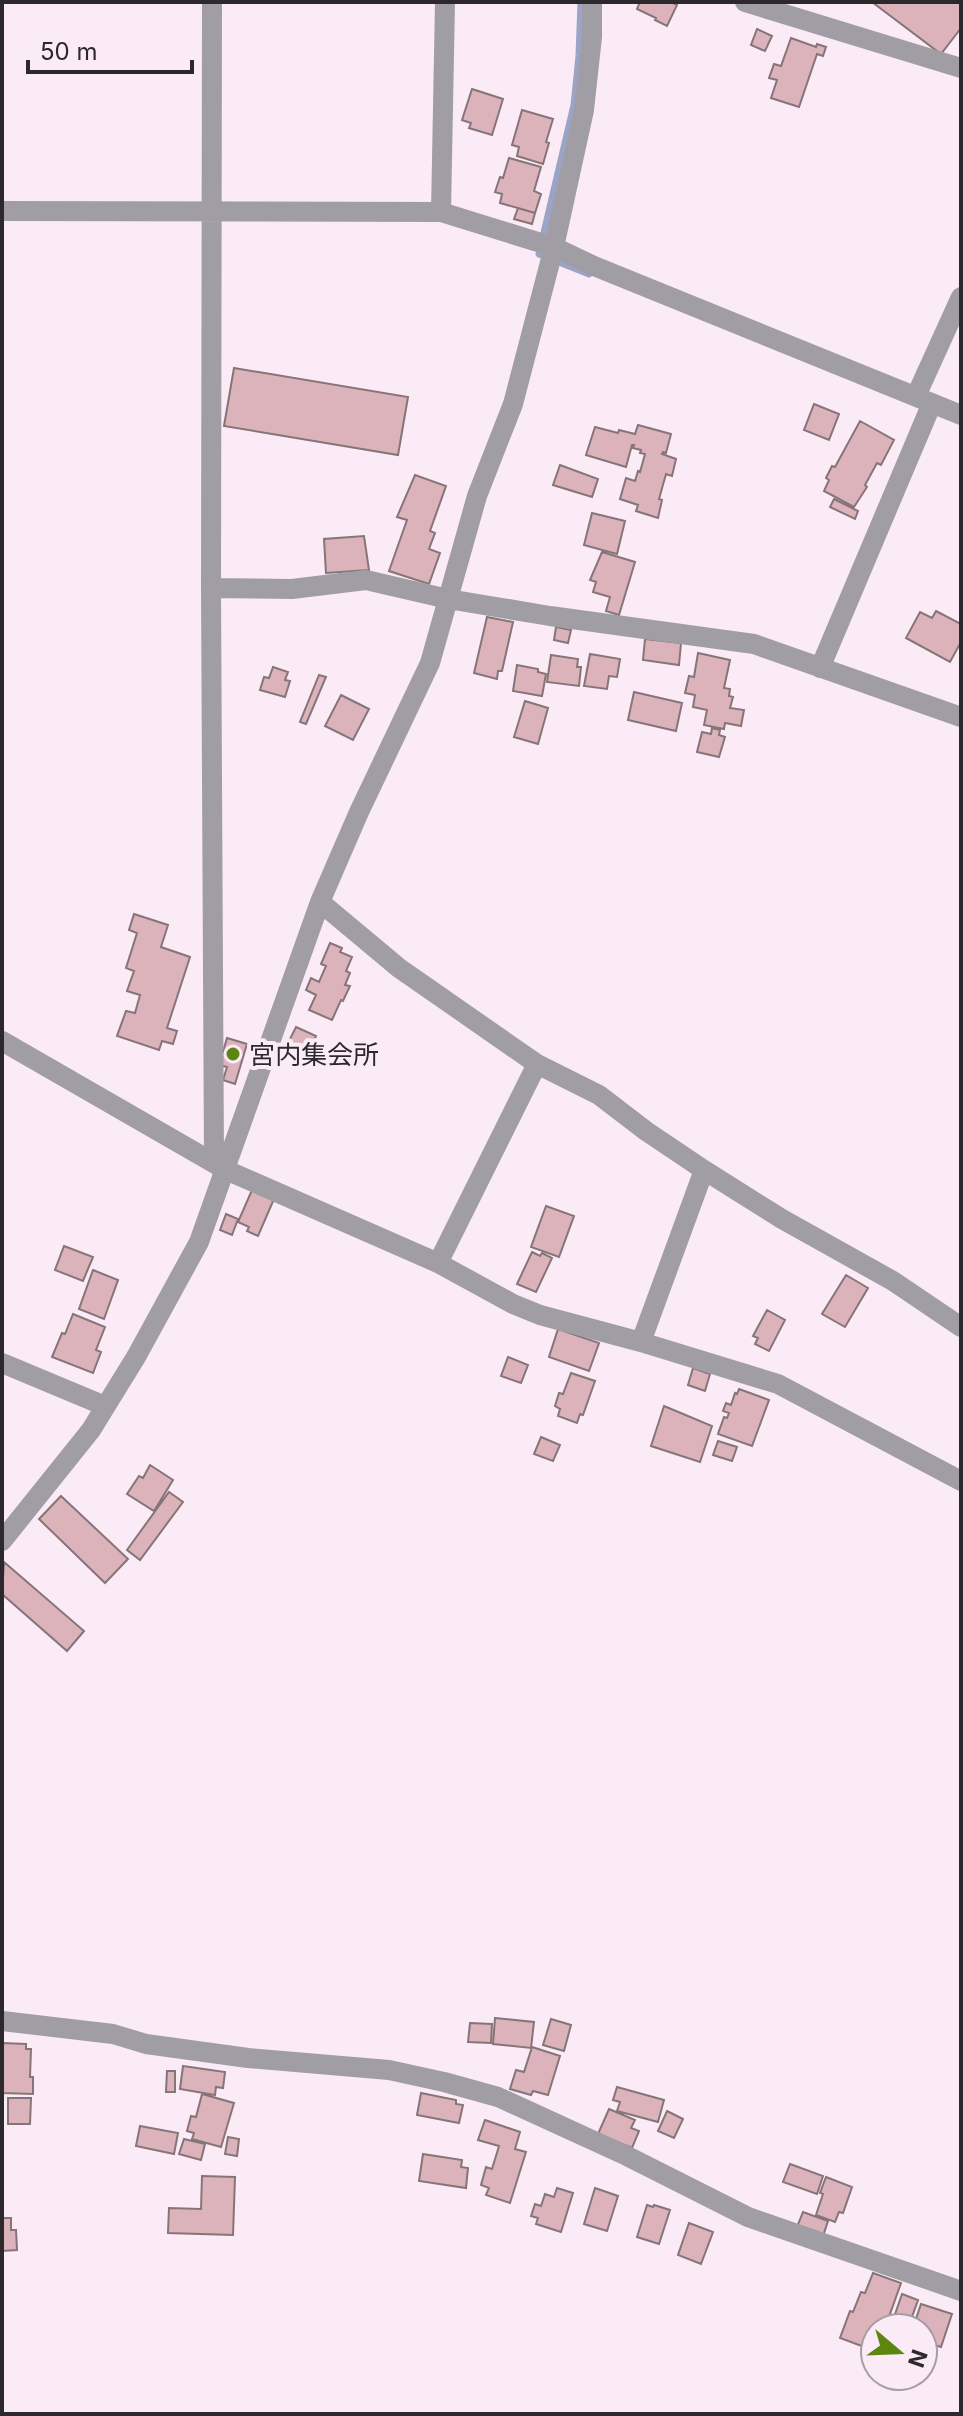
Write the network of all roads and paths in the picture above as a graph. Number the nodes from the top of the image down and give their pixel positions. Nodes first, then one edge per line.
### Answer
1 (212, 2) edge
2 (445, 2) edge
3 (592, 2) edge
4 (745, 2) edge
5 (961, 68) edge
6 (2, 211) edge
7 (210, 211) junction
8 (441, 212) junction
9 (554, 247) junction
10 (961, 297) edge
11 (924, 400) junction
12 (961, 415) edge
13 (211, 588) junction
14 (448, 599) junction
15 (820, 668) junction
16 (961, 717) edge
17 (320, 902) junction
18 (2, 1041) edge
19 (537, 1064) junction
20 (220, 1165) junction
21 (704, 1170) junction
22 (438, 1263) junction
23 (961, 1327) edge
24 (641, 1342) junction
25 (2, 1363) edge
26 (105, 1406) junction
27 (961, 1481) edge
28 (2, 1541) edge
29 (2, 2021) edge
30 (961, 2291) edge

1 - 7 street
2 - 8 street
3 - 9 street
4 - 5 street
6 - 7 street
7 - 8 street
7 - 13 street
8 - 9 street
9 - 11 street
9 - 14 street
10 - 11 street
11 - 12 street
11 - 15 street
13 - 14 street
13 - 20 street
14 - 15 street
14 - 17 street
15 - 16 street
17 - 19 street
17 - 20 street
18 - 20 street
19 - 21 street
19 - 22 street
20 - 22 street
20 - 26 street
21 - 23 street
21 - 24 street
22 - 24 street
24 - 27 street
25 - 26 street
26 - 28 street
29 - 30 street

